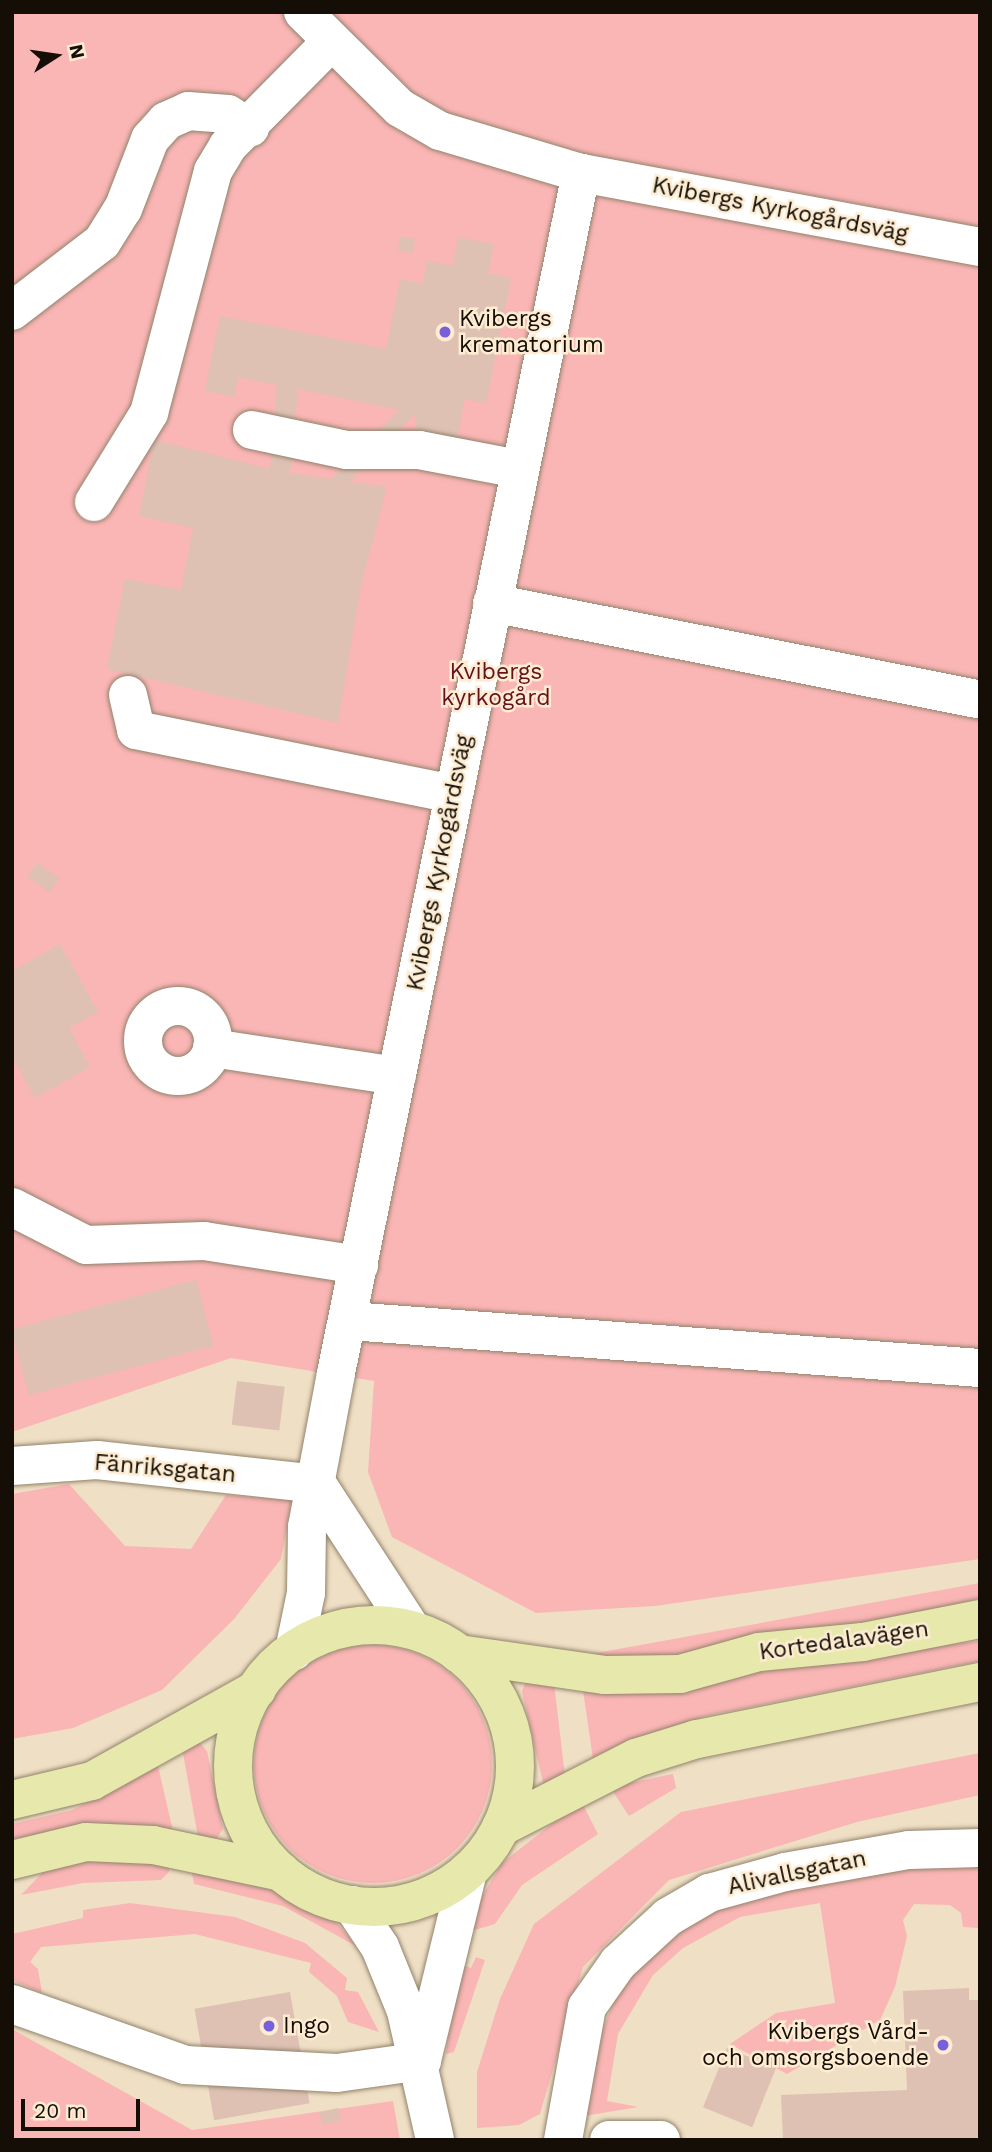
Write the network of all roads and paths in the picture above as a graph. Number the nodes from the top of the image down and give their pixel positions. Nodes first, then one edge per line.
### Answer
1 (303, 12) edge
2 (331, 42) junction
3 (250, 128) junction
4 (581, 173) junction
5 (976, 242) edge
6 (12, 311) edge
7 (251, 430) dead end
8 (519, 469) junction
9 (94, 502) dead end
10 (492, 603) junction
11 (128, 695) dead end
12 (980, 700) edge
13 (454, 794) junction
14 (212, 1048) dead end
15 (397, 1076) junction
16 (14, 1211) edge
17 (359, 1265) junction
18 (350, 1321) junction
19 (980, 1368) edge
20 (12, 1466) edge
21 (317, 1484) junction
22 (980, 1619) edge
23 (412, 1630) junction
24 (293, 1651) junction
25 (459, 1654) junction
26 (980, 1682) edge
27 (257, 1689) junction
28 (12, 1800) edge
29 (501, 1826) junction
30 (980, 1848) edge
31 (12, 1860) edge
32 (468, 1871) junction
33 (281, 1872) junction
34 (352, 1905) junction
35 (12, 2004) edge
36 (422, 2061) junction
37 (435, 2140) edge
38 (563, 2140) edge
39 (609, 2140) edge
40 (661, 2140) edge

1 - 2 street, Kvibergs Kyrkogårdsväg
2 - 3 street
2 - 4 street, Kvibergs Kyrkogårdsväg
3 - 6 street
3 - 9 street
4 - 5 street, Kvibergs Kyrkogårdsväg
4 - 8 street, Kvibergs Kyrkogårdsväg
7 - 8 street
8 - 10 street, Kvibergs Kyrkogårdsväg
10 - 12 street
10 - 13 street, Kvibergs Kyrkogårdsväg
11 - 13 street
13 - 15 street, Kvibergs Kyrkogårdsväg
14 - 15 street
15 - 17 street, Kvibergs Kyrkogårdsväg
16 - 17 street
17 - 18 street, Kvibergs Kyrkogårdsväg
18 - 19 street
18 - 21 street, Kvibergs Kyrkogårdsväg
20 - 21 street, Fänriksgatan
21 - 23 street
21 - 24 street, Kvibergs Kyrkogårdsväg
22 - 25 main road, Kortedalavägen
23 - 24 main road, Kortedalavägen
23 - 25 main road, Kortedalavägen
24 - 27 main road, Kortedalavägen
25 - 29 main road, Kortedalavägen
26 - 29 main road, Kortedalavägen
27 - 28 main road, Kortedalavägen
27 - 33 main road, Kortedalavägen
29 - 32 main road, Kortedalavägen
30 - 38 street, Alivallsgatan
31 - 33 main road, Kortedalavägen
32 - 34 main road, Kortedalavägen
32 - 36 street
33 - 34 main road, Kortedalavägen
34 - 36 street
35 - 36 street
36 - 37 street
39 - 40 street

